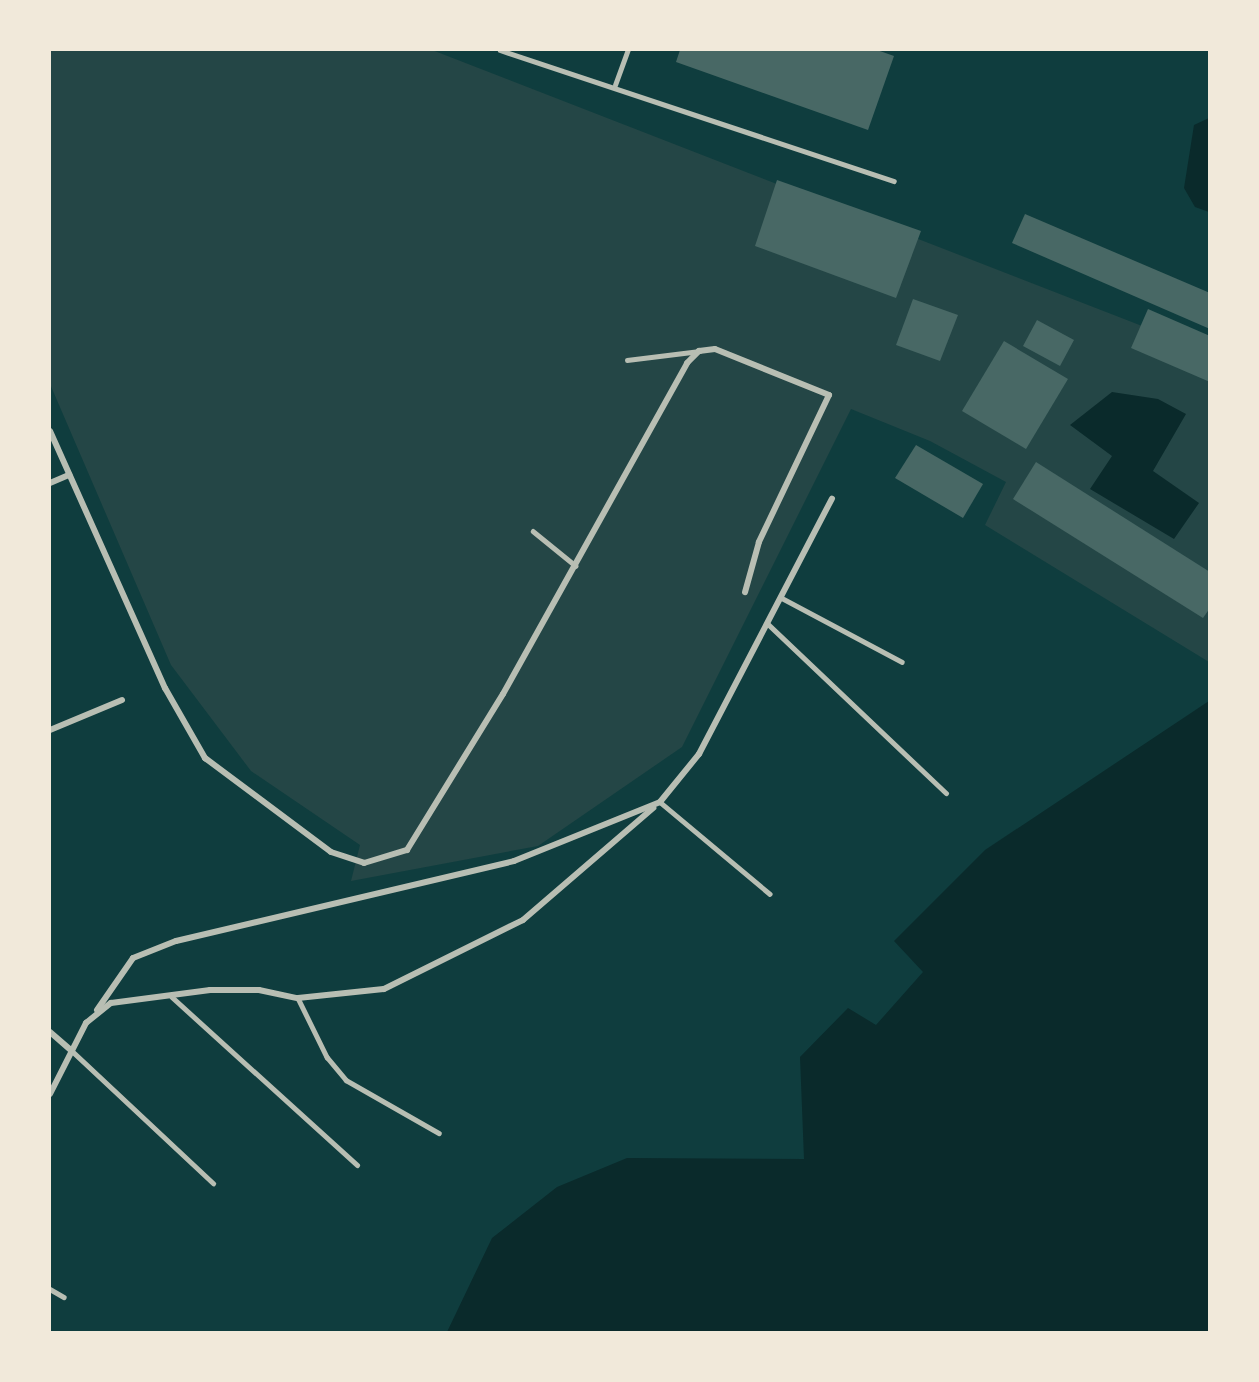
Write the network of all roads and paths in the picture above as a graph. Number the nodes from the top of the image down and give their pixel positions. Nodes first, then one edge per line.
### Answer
1 (500, 50) edge
2 (628, 50) edge
3 (615, 85) junction
4 (894, 181) dead end
5 (699, 351) junction
6 (627, 360) dead end
7 (50, 431) edge
8 (69, 475) junction
9 (50, 483) edge
10 (832, 498) dead end
11 (533, 531) dead end
12 (576, 566) junction
13 (745, 592) dead end
14 (780, 597) junction
15 (767, 623) junction
16 (902, 662) dead end
17 (122, 700) dead end
18 (50, 730) edge
19 (946, 793) dead end
20 (660, 802) junction
21 (770, 894) dead end
22 (172, 997) junction
23 (298, 998) junction
24 (97, 1010) junction
25 (50, 1032) edge
26 (70, 1050) junction
27 (50, 1094) edge
28 (439, 1134) dead end
29 (357, 1165) dead end
30 (213, 1183) dead end
31 (50, 1289) edge
32 (64, 1297) dead end

1 - 3 lane
2 - 3 lane
3 - 4 lane
5 - 6 lane
5 - 12 street
5 - 13 street
7 - 8 street
8 - 9 street
8 - 12 street
10 - 14 street
11 - 12 lane
14 - 15 street
14 - 16 lane
15 - 19 lane
15 - 20 street
17 - 18 street
20 - 21 lane
20 - 23 street
20 - 24 street
22 - 23 street
22 - 24 street
22 - 29 lane
23 - 28 lane
24 - 26 street
25 - 26 street
26 - 27 street
26 - 30 lane
31 - 32 lane

